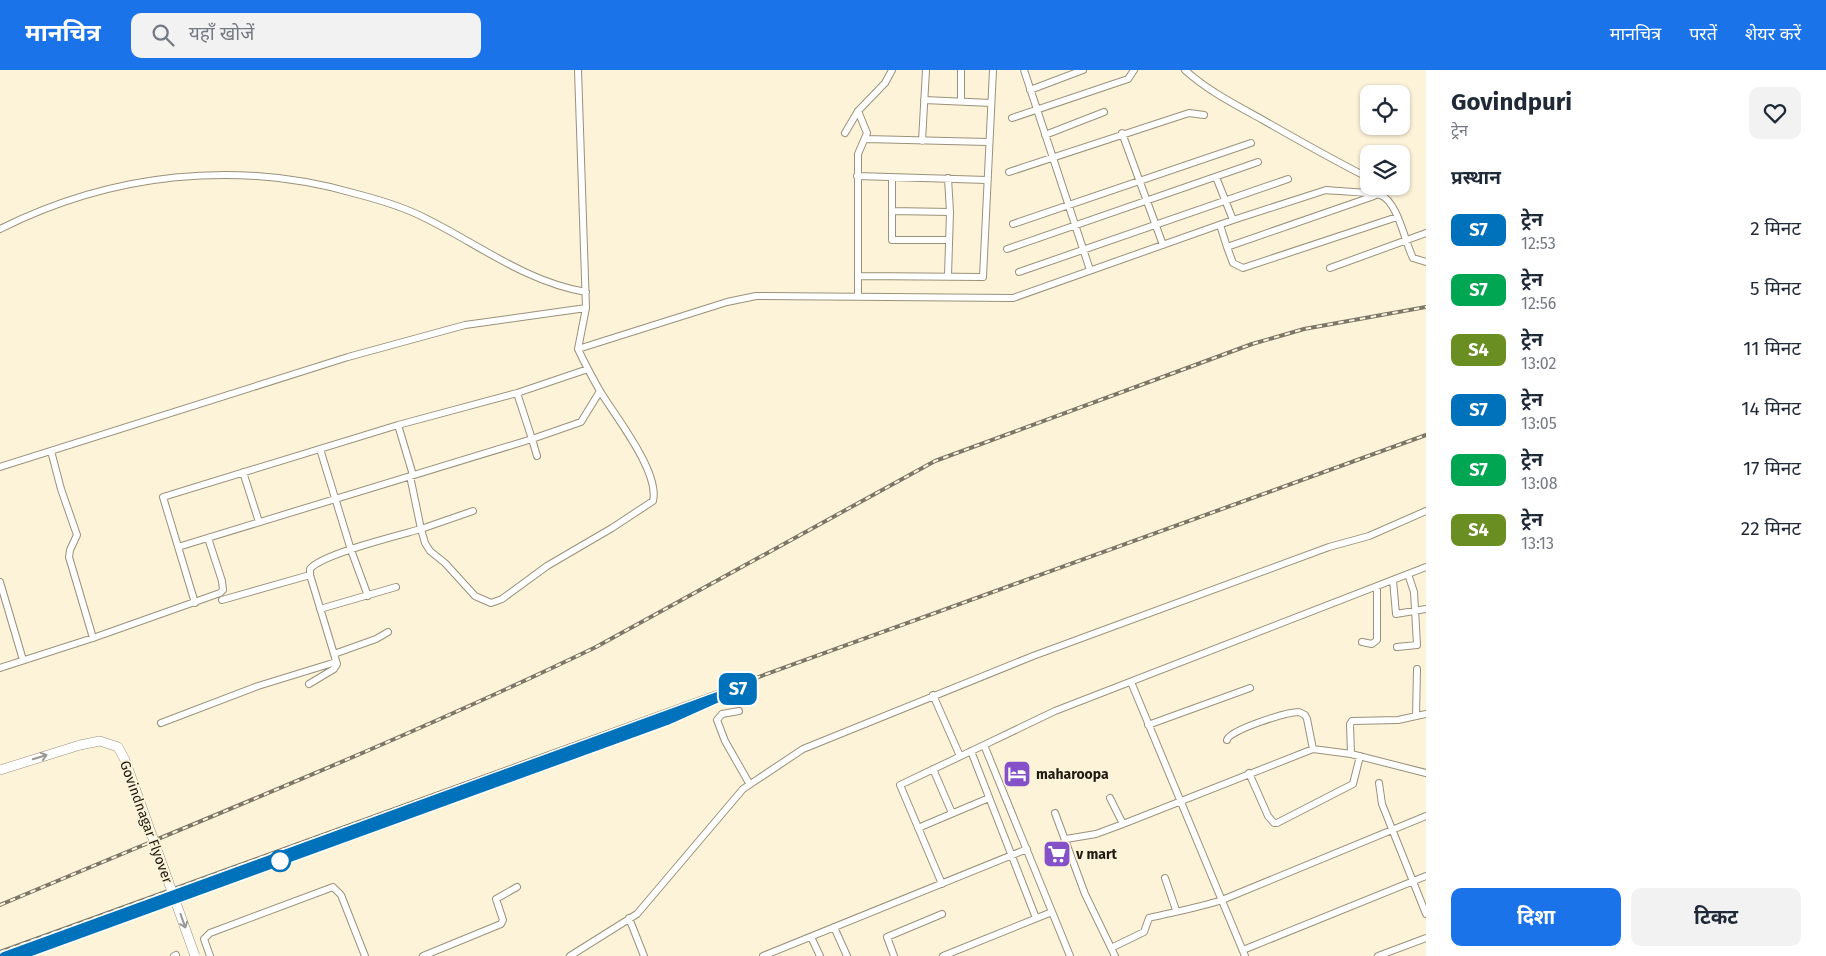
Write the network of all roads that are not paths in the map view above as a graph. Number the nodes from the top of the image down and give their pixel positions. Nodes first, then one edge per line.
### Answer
1 (578, 70) edge
2 (892, 70) edge
3 (926, 70) edge
4 (962, 70) edge
5 (993, 70) edge
6 (1024, 70) edge
7 (1083, 70) edge
8 (1134, 70) edge
9 (1185, 70) edge
10 (1030, 90) junction
11 (924, 100) junction
12 (960, 101) junction
13 (991, 102) junction
14 (1037, 110) junction
15 (858, 111) junction
16 (1104, 112) dead end
17 (1204, 115) dead end
18 (1012, 118) dead end
19 (845, 132) dead end
20 (1122, 133) junction
21 (1045, 135) junction
22 (866, 139) junction
23 (922, 141) junction
24 (988, 142) junction
25 (1251, 143) dead end
26 (1052, 157) junction
27 (1258, 162) dead end
28 (1009, 172) dead end
29 (1360, 173) edge
30 (857, 176) junction
31 (892, 177) junction
32 (1216, 177) junction
33 (948, 178) junction
34 (1288, 179) dead end
35 (987, 180) junction
36 (1139, 181) junction
37 (1380, 196) junction
38 (1226, 200) junction
39 (1146, 201) junction
40 (1068, 204) junction
41 (892, 211) junction
42 (950, 212) junction
43 (1397, 217) junction
44 (1233, 220) junction
45 (1012, 224) dead end
46 (1075, 225) junction
47 (1155, 225) junction
48 (1220, 225) junction
49 (0, 229) edge
50 (1426, 233) edge
51 (948, 240) junction
52 (1406, 241) junction
53 (1163, 245) junction
54 (1227, 247) junction
55 (1007, 249) dead end
56 (1083, 249) junction
57 (1426, 262) edge
58 (1330, 268) dead end
59 (1090, 270) junction
60 (1020, 272) dead end
61 (859, 276) junction
62 (948, 276) junction
63 (586, 292) junction
64 (858, 296) junction
65 (586, 308) junction
66 (578, 350) junction
67 (588, 369) junction
68 (600, 391) junction
69 (516, 392) junction
70 (398, 425) junction
71 (532, 439) junction
72 (320, 449) junction
73 (51, 451) junction
74 (537, 456) dead end
75 (0, 467) edge
76 (243, 472) junction
77 (412, 476) junction
78 (335, 499) junction
79 (473, 511) dead end
80 (1426, 511) edge
81 (259, 522) junction
82 (421, 529) junction
83 (208, 538) junction
84 (178, 547) junction
85 (351, 550) junction
86 (1426, 567) edge
87 (310, 574) junction
88 (1408, 574) junction
89 (1393, 580) junction
90 (0, 582) edge
91 (1377, 586) junction
92 (396, 587) dead end
93 (368, 596) junction
94 (222, 600) dead end
95 (195, 603) junction
96 (1426, 609) edge
97 (320, 610) junction
98 (1415, 611) junction
99 (388, 632) dead end
100 (93, 638) junction
101 (1362, 642) dead end
102 (1397, 647) dead end
103 (334, 654) junction
104 (23, 660) junction
105 (336, 662) junction
106 (0, 668) edge
107 (1417, 669) dead end
108 (1131, 682) junction
109 (309, 684) dead end
110 (1250, 688) dead end
111 (933, 695) junction
112 (738, 711) dead end
113 (1426, 714) edge
114 (1416, 716) junction
115 (161, 723) dead end
116 (1148, 725) junction
117 (1227, 740) dead end
118 (984, 745) junction
119 (1313, 749) junction
120 (971, 751) junction
121 (1350, 754) junction
122 (960, 756) junction
123 (1360, 756) junction
124 (933, 769) junction
125 (0, 770) edge
126 (1249, 773) junction
127 (1426, 773) edge
128 (749, 783) junction
129 (1379, 783) dead end
130 (989, 798) junction
131 (1110, 798) dead end
132 (1180, 802) junction
133 (952, 813) junction
134 (1055, 813) dead end
135 (1426, 816) edge
136 (1123, 824) junction
137 (918, 828) junction
138 (1393, 830) junction
139 (1066, 839) junction
140 (1027, 849) junction
141 (1012, 855) junction
142 (1426, 876) edge
143 (1165, 878) dead end
144 (1413, 881) junction
145 (942, 884) junction
146 (517, 886) dead end
147 (1222, 900) junction
148 (1176, 910) junction
149 (1052, 912) junction
150 (942, 914) dead end
151 (1426, 914) edge
152 (629, 918) junction
153 (1036, 918) junction
154 (834, 927) junction
155 (811, 936) junction
156 (1426, 938) edge
157 (1111, 948) junction
158 (1244, 953) edge
159 (195, 956) edge
160 (210, 956) edge
161 (365, 956) edge
162 (423, 956) edge
163 (570, 956) edge
164 (644, 956) edge
165 (763, 956) edge
166 (820, 956) edge
167 (847, 956) edge
168 (894, 956) edge
169 (943, 956) edge
170 (1070, 956) edge
171 (1115, 956) edge
172 (1378, 956) edge

1 - 63 street
2 - 15 street
3 - 11 street
4 - 12 street
5 - 13 street
6 - 10 street
7 - 10 street
8 - 14 street
9 - 29 street
10 - 14 street
11 - 12 street
11 - 23 street
12 - 13 street
13 - 24 street
14 - 18 street
14 - 21 street
15 - 19 street
15 - 22 street
16 - 21 street
17 - 20 street
20 - 26 street
20 - 36 street
21 - 26 street
22 - 23 street
22 - 30 street
23 - 24 street
24 - 35 street
25 - 36 street
26 - 28 street
26 - 40 street
27 - 32 street
30 - 31 street
30 - 61 street
31 - 33 street
31 - 41 street
32 - 38 street
32 - 39 street
33 - 35 street
33 - 42 street
34 - 38 street
35 - 62 street
36 - 39 street
36 - 40 street
37 - 43 street
37 - 44 street
37 - 54 street
38 - 44 street
38 - 47 street
39 - 46 street
39 - 47 street
40 - 45 street
40 - 46 street
41 - 42 street
41 - 51 street
42 - 51 street
43 - 52 street
43 - 54 street
44 - 48 street
46 - 55 street
46 - 56 street
47 - 53 street
47 - 56 street
48 - 53 street
48 - 54 street
49 - 63 street
50 - 52 street
51 - 62 street
52 - 57 street
52 - 58 street
53 - 59 street
56 - 59 street
56 - 60 street
59 - 64 street
61 - 62 street
61 - 64 street
63 - 65 street
64 - 66 street
65 - 66 street
65 - 73 street
66 - 67 street
67 - 68 street
67 - 69 street
68 - 71 street
68 - 82 street
69 - 70 street
69 - 71 street
70 - 72 street
70 - 77 street
71 - 74 street
71 - 77 street
72 - 76 street
72 - 78 street
73 - 75 street
73 - 100 street
76 - 81 street
76 - 84 street
77 - 78 street
77 - 82 street
78 - 81 street
78 - 85 street
79 - 82 street
80 - 111 street
81 - 83 street
82 - 85 street
83 - 84 street
83 - 95 street
84 - 95 street
85 - 87 street
85 - 93 street
86 - 88 street
87 - 94 street
87 - 97 street
88 - 89 street
88 - 98 street
89 - 91 street
89 - 98 street
90 - 104 street
91 - 101 street
91 - 108 street
92 - 93 street
93 - 97 street
95 - 100 street
96 - 98 street
97 - 103 street
98 - 102 street
99 - 103 street
100 - 104 street
103 - 105 street
104 - 106 street
105 - 109 street
105 - 115 street
107 - 114 street
108 - 116 street
108 - 118 street
110 - 116 street
111 - 122 street
111 - 128 street
112 - 128 street
113 - 114 street
114 - 121 street
116 - 132 street
117 - 119 street
118 - 120 street
118 - 140 street
119 - 121 street
119 - 126 street
120 - 122 street
120 - 130 street
121 - 123 street
122 - 124 street
123 - 126 street
123 - 127 street
124 - 133 street
124 - 137 street
125 -> 159 main road, Govindnagar Flyover, bridge
126 - 132 street
128 - 152 street
129 - 138 street
130 - 133 street
130 - 141 street
131 - 136 street
132 - 136 street
132 - 147 street
133 - 137 street
134 - 139 street
135 - 138 street
136 - 139 street
137 - 145 street
138 - 144 street
138 - 147 street
139 - 157 street
140 - 141 street
140 - 149 street
141 - 145 street
141 - 153 street
142 - 144 street
143 - 148 street
144 - 151 street
144 - 158 street
145 - 154 street
146 - 162 street
147 - 148 street
147 - 158 street
148 - 157 street
149 - 153 street
149 - 170 street
150 - 168 street
152 - 163 street
152 - 164 street
153 - 169 street
154 - 155 street
154 - 167 street
155 - 165 street
155 - 166 street
156 - 172 street
157 - 171 street
160 - 161 street

